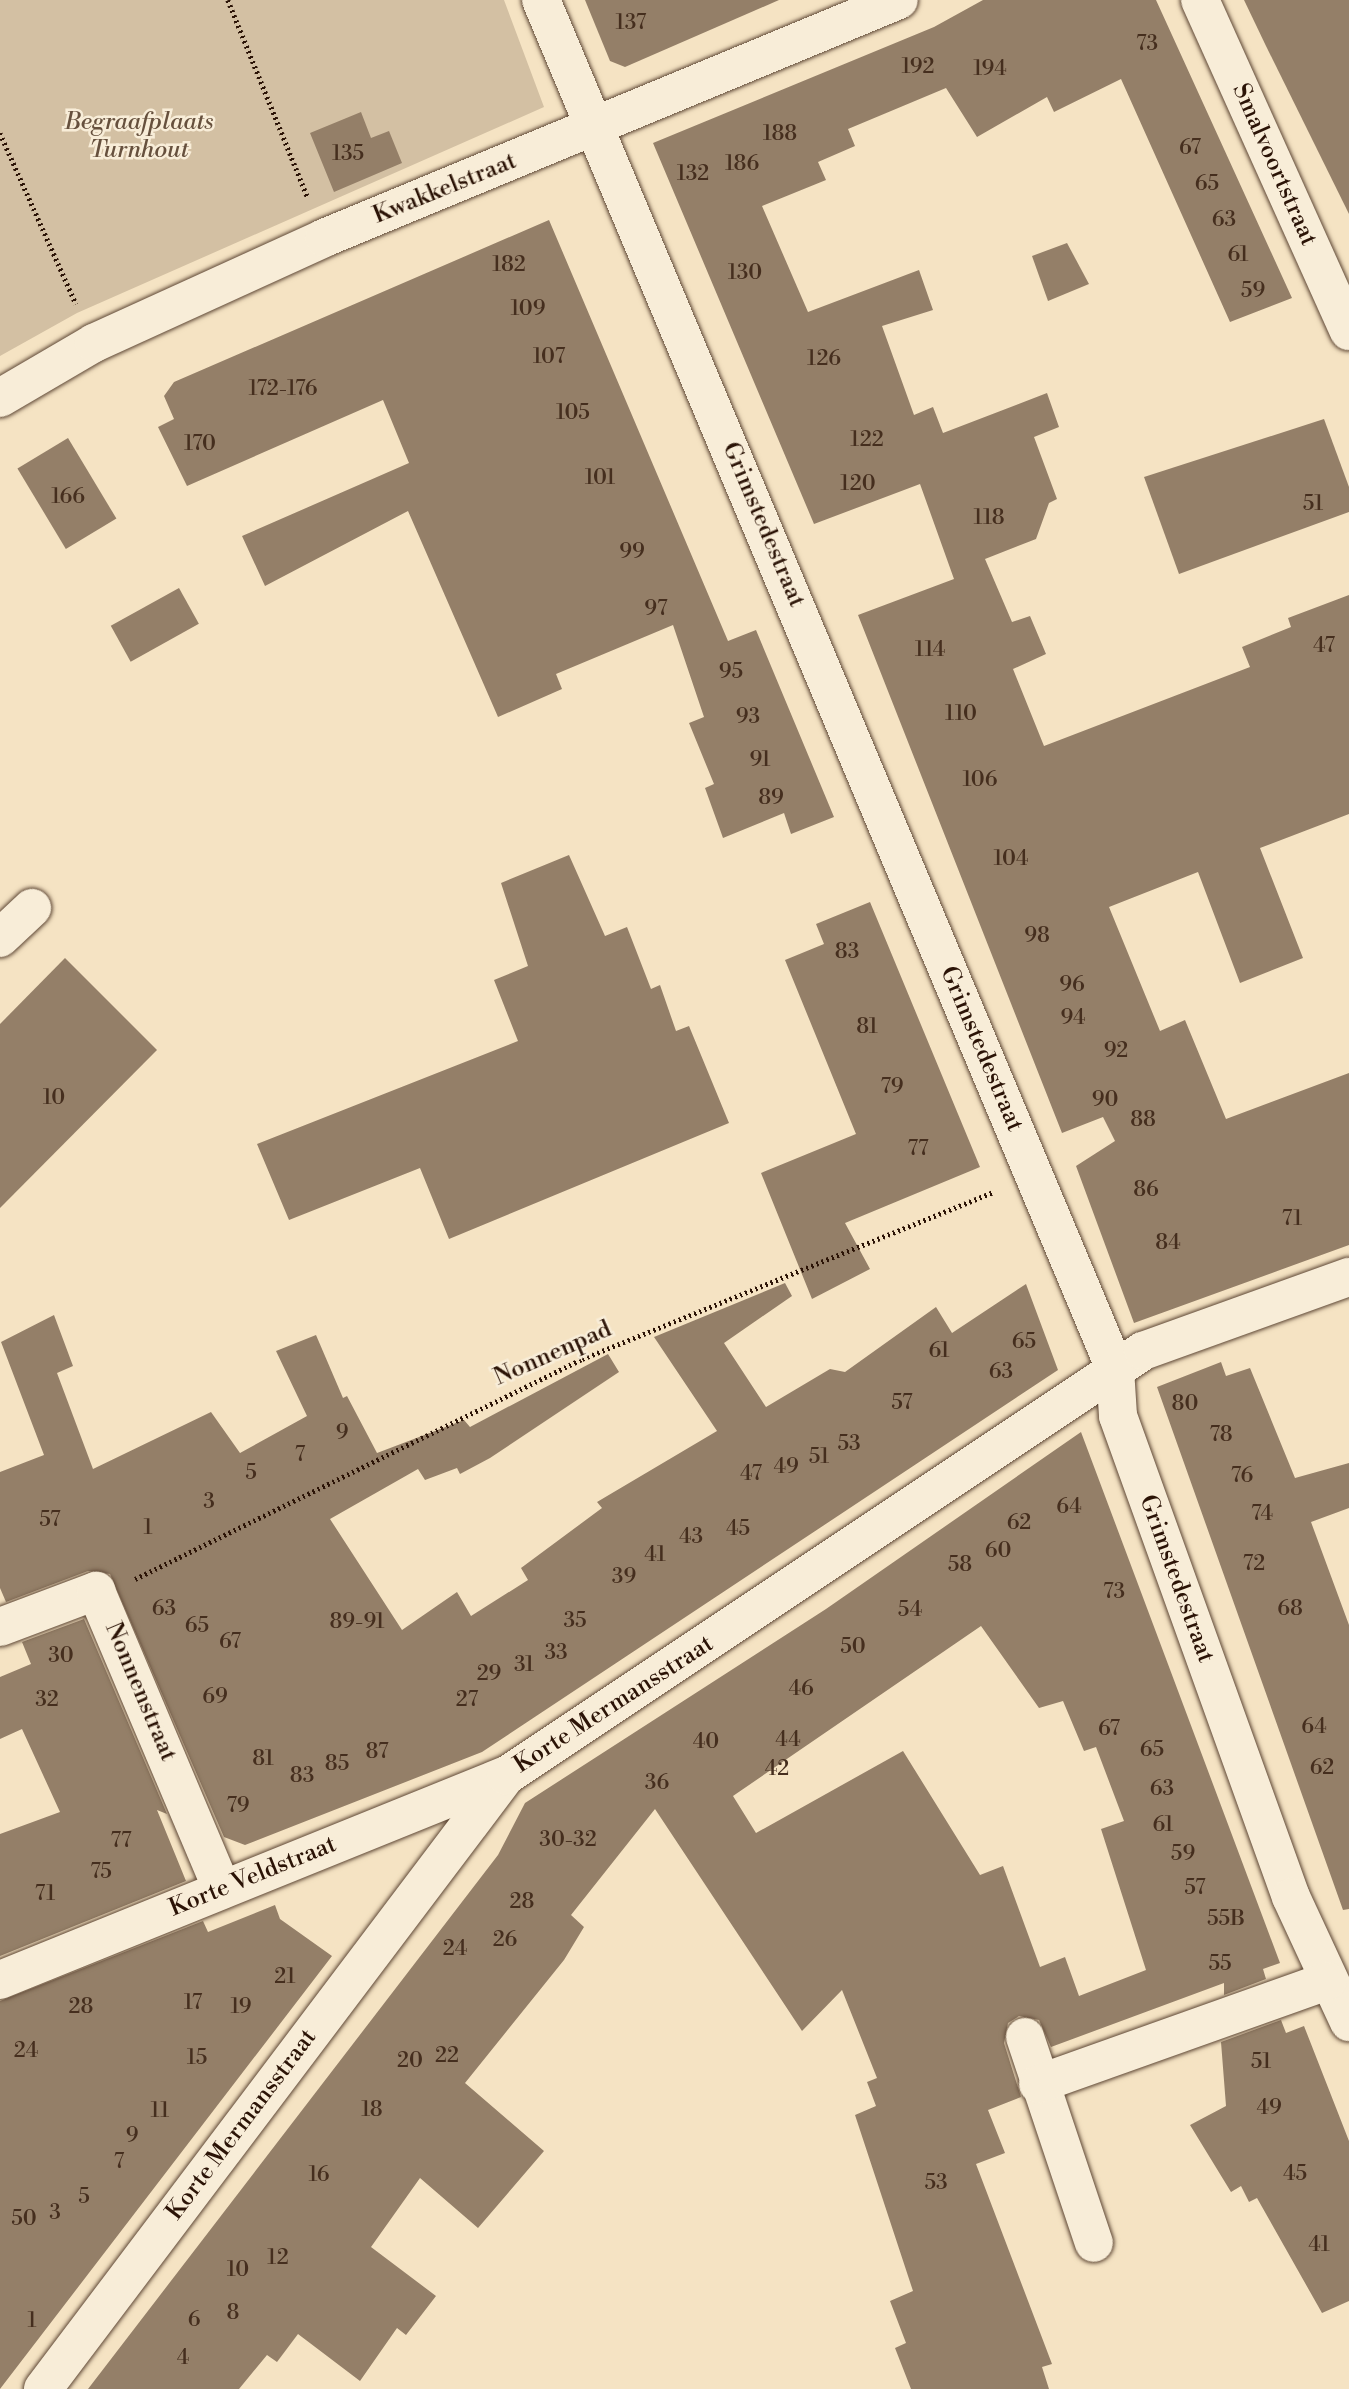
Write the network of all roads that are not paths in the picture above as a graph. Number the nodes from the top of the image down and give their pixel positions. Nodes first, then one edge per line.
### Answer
1 (541, 0) edge
2 (899, 0) edge
3 (1200, 0) edge
4 (596, 129) junction
5 (1349, 331) edge
6 (0, 398) edge
7 (32, 908) dead end
8 (0, 938) edge
9 (1349, 1277) edge
10 (1115, 1369) junction
11 (0, 1627) edge
12 (506, 1776) junction
13 (222, 1889) junction
14 (0, 1980) edge
15 (1327, 1981) junction
16 (1349, 2022) edge
17 (1025, 2037) dead end
18 (1038, 2084) junction
19 (1094, 2243) dead end
20 (43, 2389) edge

1 - 4 street, Grimstedestraat
2 - 4 street, Kwakkelstraat
3 - 5 street, Smalvoortstraat
4 - 6 street, Kwakkelstraat
4 - 10 street, Grimstedestraat
7 - 8 street
9 - 10 street, Korte Mermansstraat
10 - 12 street, Korte Mermansstraat
10 - 15 street, Grimstedestraat
11 - 13 street, Nonnenstraat
12 - 13 street, Korte Veldstraat
12 - 20 street, Korte Mermansstraat
13 - 14 street, Korte Veldstraat
15 - 16 street, Grimstedestraat
15 - 18 street
17 - 18 street
18 - 19 street

